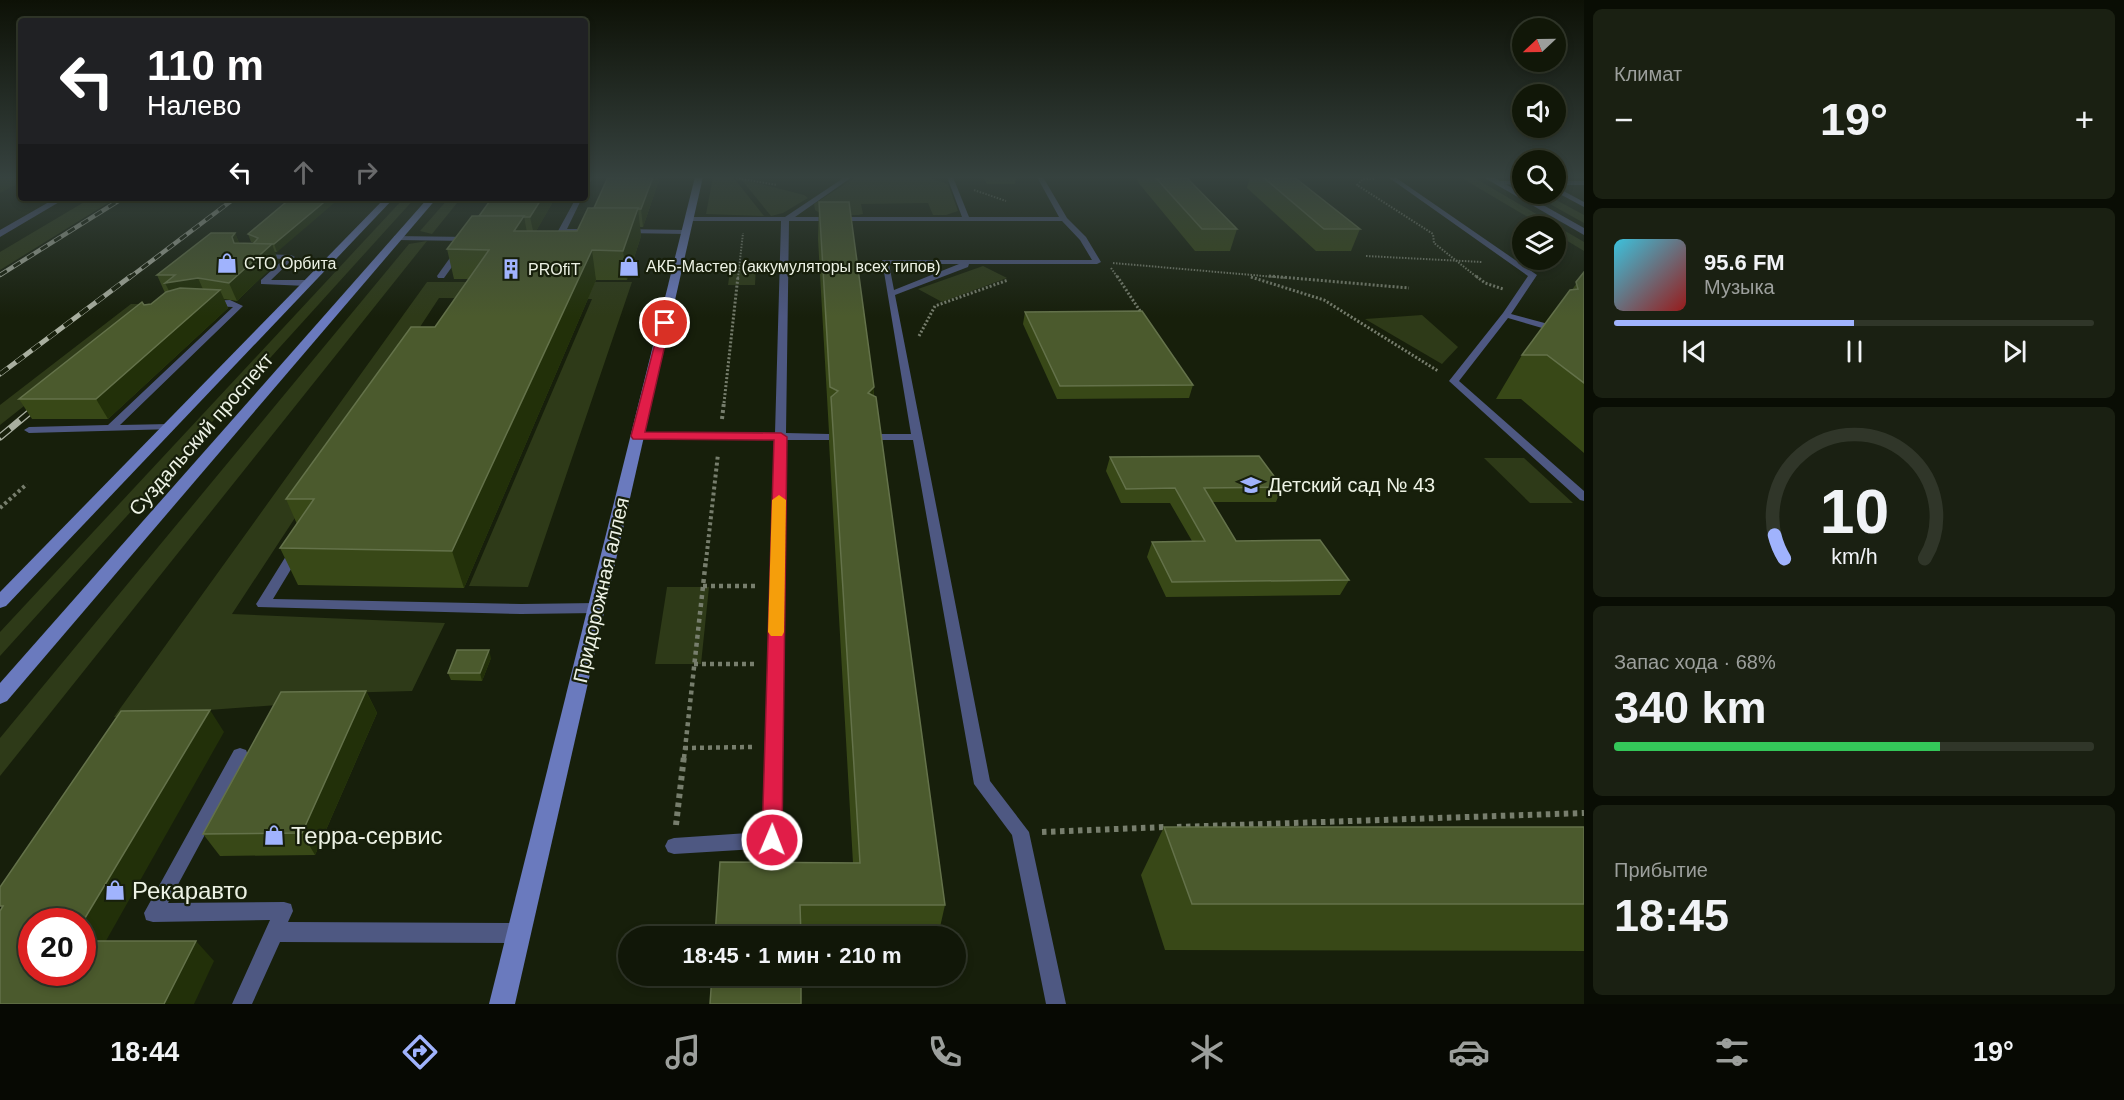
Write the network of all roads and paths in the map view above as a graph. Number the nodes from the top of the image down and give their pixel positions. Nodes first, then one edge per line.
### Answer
1 (17, 224) edge
2 (365, 224) edge
3 (410, 224) edge
4 (566, 224) edge
5 (688, 224) edge
6 (745, 224) edge
7 (785, 224) edge
8 (1069, 224) edge
9 (1419, 224) edge
10 (1459, 224) edge
11 (1570, 224) edge
12 (474, 231) edge
13 (562, 231) junction
14 (597, 231) edge
15 (619, 231) edge
16 (686, 232) junction
17 (1584, 232) edge
18 (0, 234) edge
19 (397, 238) junction
20 (468, 239) junction
21 (479, 239) edge
22 (558, 240) edge
23 (256, 256) edge
24 (1366, 256) dead end
25 (1512, 260) edge
26 (1457, 261) junction
27 (972, 262) junction
28 (1512, 264) edge
29 (1526, 270) edge
30 (1243, 274) junction
31 (441, 276) dead end
32 (1013, 278) dead end
33 (307, 283) junction
34 (1409, 288) dead end
35 (891, 294) junction
36 (1520, 294) junction
37 (199, 303) edge
38 (1506, 315) junction
39 (1144, 318) edge
40 (1549, 327) edge
41 (904, 363) junction
42 (1454, 381) junction
43 (170, 427) junction
44 (111, 428) junction
45 (29, 430) dead end
46 (638, 436) junction
47 (720, 436) junction
48 (781, 437) junction
49 (829, 437) edge
50 (872, 437) edge
51 (918, 438) junction
52 (27, 484) dead end
53 (1584, 497) edge
54 (0, 508) edge
55 (296, 551) edge
56 (777, 585) junction
57 (703, 586) junction
58 (0, 602) edge
59 (597, 608) junction
60 (694, 664) junction
61 (776, 664) junction
62 (0, 696) edge
63 (774, 747) junction
64 (684, 748) junction
65 (240, 755) dead end
66 (1584, 813) edge
67 (1020, 832) junction
68 (674, 846) joint
69 (274, 932) junction
70 (519, 933) junction
71 (242, 1004) edge
72 (502, 1004) edge
73 (1056, 1004) edge

1 - 18 street
2 - 33 main road, Суздальский проспект
3 - 19 main road, Суздальский проспект
4 - 13 lane
5 - 16 main road, Придорожная аллея
6 - 47 path
7 - 48 lane
8 - 27 lane
9 - 26 path
10 - 25 lane
11 - 17 street
12 - 20 lane
13 - 14 lane
13 - 22 lane
15 - 16 lane
16 - 46 main road, Придорожная аллея
19 - 20 lane
19 - 62 main road, Суздальский проспект
20 - 21 lane
20 - 31 lane
23 - 33 lane
24 - 26 path
26 - 28 path
26 - 36 path
27 - 35 lane
27 - 35 lane
29 - 36 lane
30 - 34 path
30 - 39 path
30 - 42 path
32 - 41 path
33 - 43 main road, Суздальский проспект
35 - 41 lane
36 - 38 lane
37 - 44 lane
38 - 40 lane
38 - 42 lane
41 - 51 lane
42 - 53 lane
43 - 44 lane
43 - 58 main road, Суздальский проспект
44 - 45 lane
46 - 47 lane
46 - 59 main road, Придорожная аллея
47 - 48 lane
47 - 57 path
48 - 49 lane
48 - 56 lane
50 - 51 lane
51 - 67 lane
52 - 54 path
55 - 59 lane
56 - 57 path
56 - 61 lane
57 - 60 path
59 - 70 main road, Придорожная аллея
60 - 61 path
60 - 64 path
61 - 63 lane
63 - 64 path
63 - 68 lane
64 - 68 path
65 - 69 lane
66 - 67 path
67 - 73 lane
69 - 70 lane
69 - 71 lane
70 - 72 main road, Придорожная аллея

